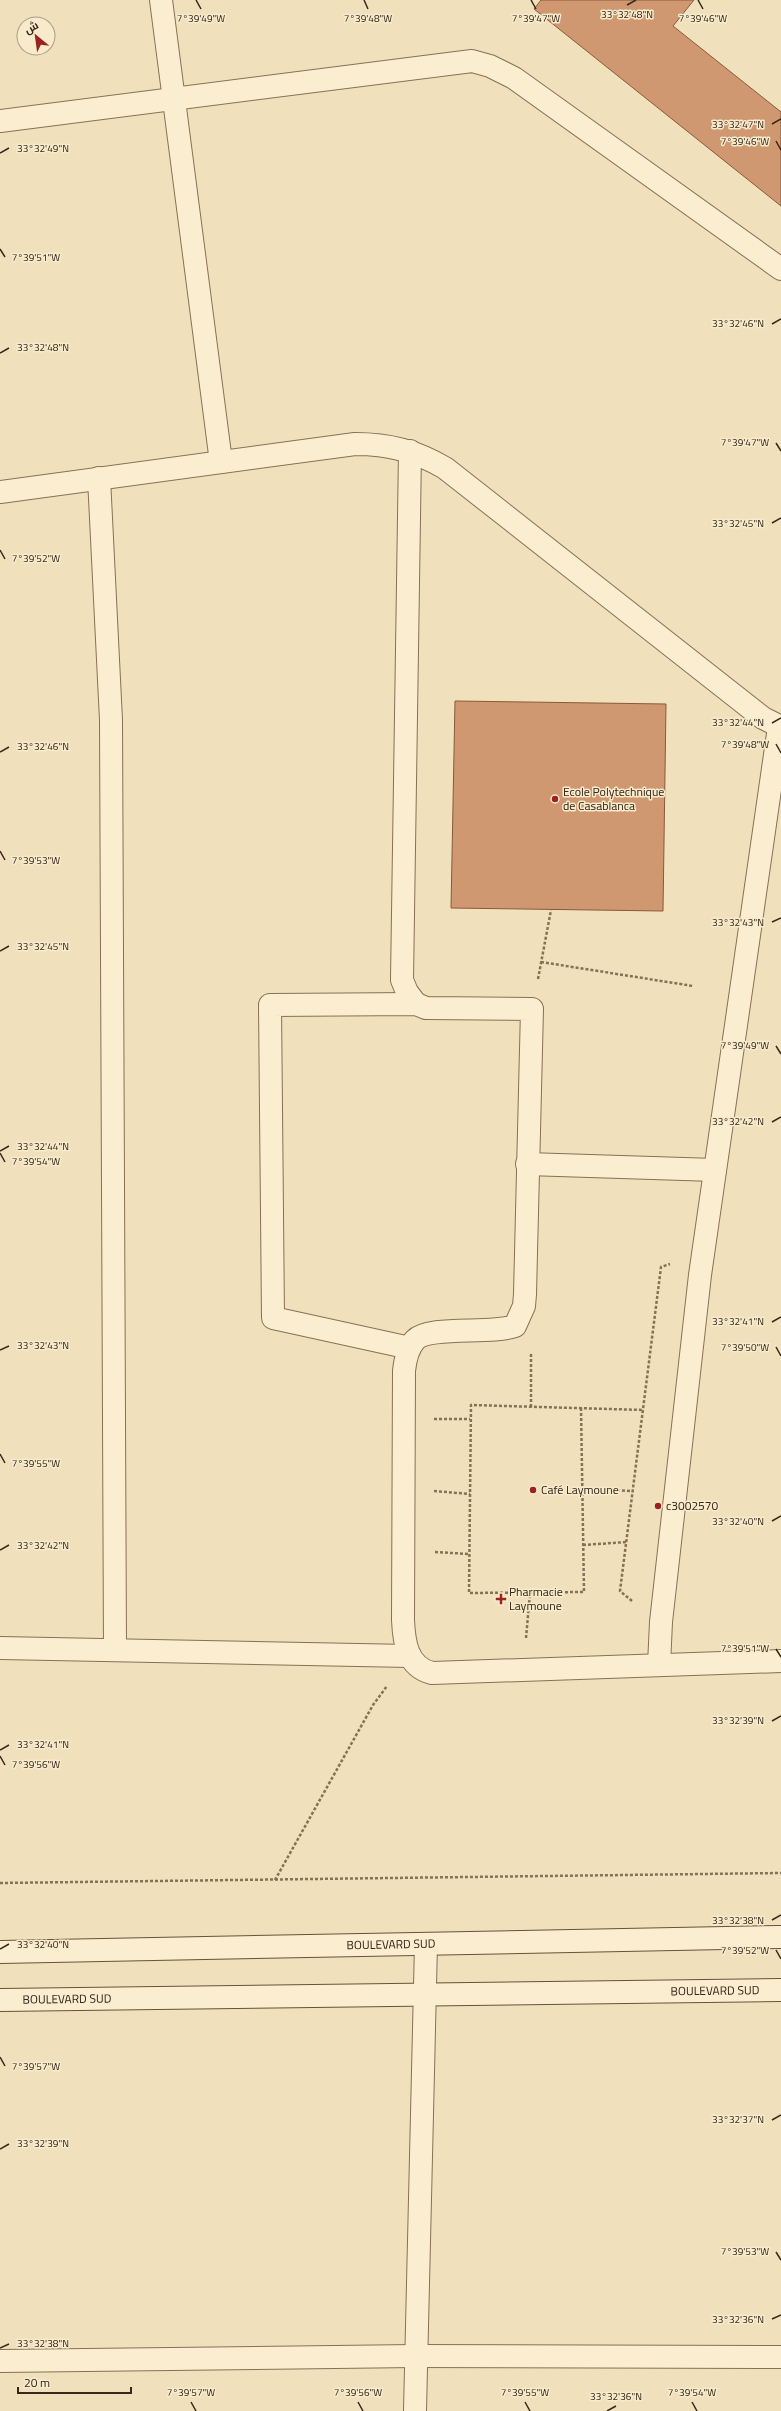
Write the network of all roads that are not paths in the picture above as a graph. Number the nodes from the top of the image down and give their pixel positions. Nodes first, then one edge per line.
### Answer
1 (161, 0) edge
2 (174, 99) junction
3 (0, 120) edge
4 (781, 269) edge
5 (410, 451) junction
6 (221, 462) junction
7 (99, 478) junction
8 (0, 492) edge
9 (780, 727) edge
10 (416, 1004) junction
11 (527, 1164) junction
12 (715, 1170) junction
13 (410, 1348) junction
14 (0, 1648) edge
15 (115, 1650) junction
16 (410, 1656) junction
17 (781, 1661) edge
18 (659, 1666) junction
19 (781, 1937) edge
20 (426, 1944) junction
21 (0, 1952) edge
22 (781, 1990) edge
23 (425, 1993) junction
24 (0, 2000) edge
25 (415, 2356) junction
26 (781, 2357) edge
27 (0, 2361) edge
28 (415, 2411) edge

1 - 2 street
2 - 3 street
2 - 4 street
2 - 6 street
5 - 6 street
5 - 9 street
5 - 10 street
6 - 7 street
7 - 8 street
7 - 15 street
9 - 12 street
10 - 11 street
10 - 13 street
11 - 12 street
11 - 13 street
12 - 18 street
13 - 16 street
14 - 15 street
15 - 16 street
16 - 18 street
17 - 18 street
19 - 20 street, BOULEVARD SUD
20 - 21 street, BOULEVARD SUD
20 - 23 street
22 - 23 street, BOULEVARD SUD
23 - 24 street, BOULEVARD SUD
23 - 25 street
25 - 26 street
25 - 27 street
25 - 28 street

